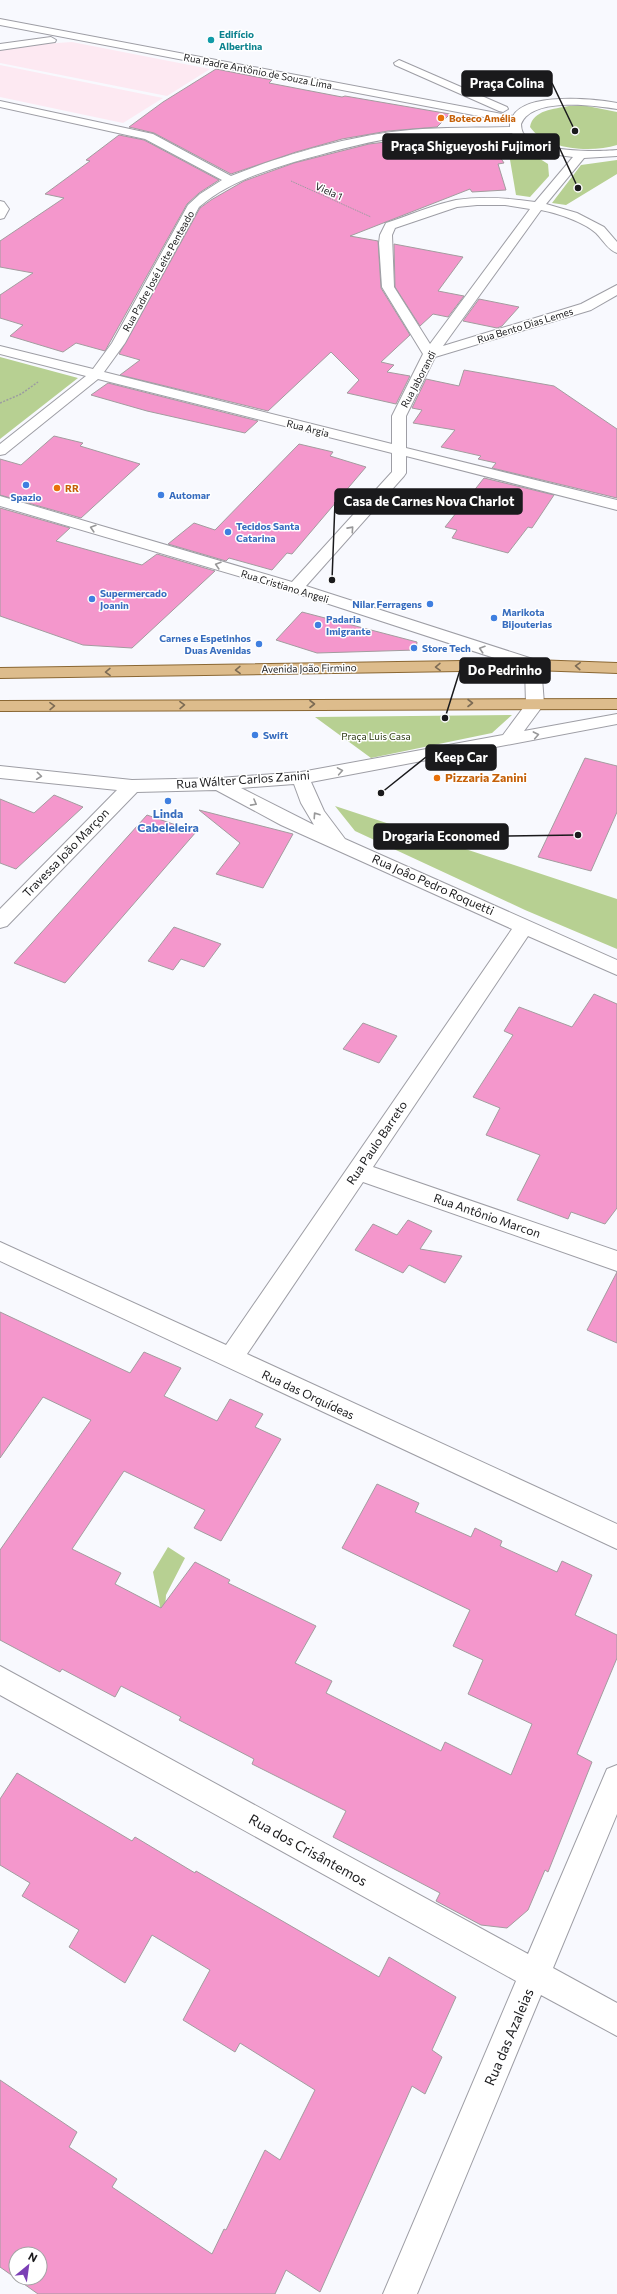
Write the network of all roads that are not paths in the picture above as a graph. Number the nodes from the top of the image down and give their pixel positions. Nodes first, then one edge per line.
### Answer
1 (0, 22) edge
2 (20, 26) junction
3 (78, 37) junction
4 (23, 42) junction
5 (0, 47) edge
6 (399, 63) dead end
7 (0, 104) edge
8 (617, 106) edge
9 (517, 122) junction
10 (617, 153) edge
11 (580, 154) junction
12 (229, 179) junction
13 (538, 206) junction
14 (617, 248) edge
15 (617, 289) edge
16 (0, 350) edge
17 (430, 354) junction
18 (96, 374) junction
19 (0, 451) edge
20 (400, 452) junction
21 (0, 500) edge
22 (617, 505) edge
23 (295, 588) junction
24 (533, 665) junction
25 (617, 668) edge
26 (0, 673) edge
27 (535, 704) junction
28 (617, 704) edge
29 (0, 706) edge
30 (617, 719) edge
31 (508, 740) junction
32 (0, 772) edge
33 (301, 778) junction
34 (220, 784) junction
35 (132, 786) junction
36 (342, 844) junction
37 (0, 921) edge
38 (524, 927) junction
39 (617, 968) edge
40 (358, 1171) junction
41 (0, 1251) edge
42 (617, 1261) edge
43 (230, 1359) junction
44 (617, 1537) edge
45 (0, 1680) edge
46 (617, 1779) edge
47 (535, 1974) junction
48 (617, 2020) edge
49 (400, 2294) edge

1 - 2 street, Rua Padre Antônio de Souza Lima
2 - 3 street, Rua Padre Antônio de Souza Lima
2 - 4 street
3 - 4 street
3 - 9 street, Rua Padre Antônio de Souza Lima
4 - 5 street
6 - 9 street
7 - 12 street
8 - 9 street
9 - 11 street
9 - 12 street, Rua Padre José Leite Penteado
10 - 11 street
11 - 13 street, Rua Jaborandi
12 - 18 street, Rua Padre José Leite Penteado
13 - 14 street
13 - 17 street, Rua Jaborandi
13 - 17 street
15 - 17 street, Rua Bento Dias Lemes
16 - 18 street, Rua Argia
17 - 20 street, Rua Jaborandi
18 - 19 street, Rua Padre José Leite Penteado
18 - 20 street, Rua Argia
20 - 22 street, Rua Argia
23 -> 20 street, Rua Jaborandi
23 -> 21 street, Rua Cristiano Angeli
24 -> 23 street, Rua Cristiano Angeli
25 -> 24 main road, Avenida João Firmino
24 -> 26 main road, Avenida João Firmino
24 - 27 street
27 - 28 main road
29 -> 27 main road
27 - 31 street
31 -> 30 street, Rua Wálter Carlos Zanini
33 -> 31 street, Rua Wálter Carlos Zanini
32 -> 35 street, Rua Wálter Carlos Zanini
33 - 34 street, Rua Wálter Carlos Zanini
36 -> 33 street, Rua Joâo Pedro Roquetti
34 - 35 street, Rua Wálter Carlos Zanini
34 -> 36 street, Rua Joâo Pedro Roquetti
35 - 37 street, Travessa João Marçon
36 - 38 street, Rua Joâo Pedro Roquetti
38 - 39 street, Rua Joâo Pedro Roquetti
38 - 40 street, Rua Paulo Barreto
40 - 42 street, Rua Antônio Marcon
40 - 43 street, Rua Paulo Barreto
41 - 43 street, Rua das Orquídeas
43 - 44 street, Rua das Orquídeas
45 - 47 street, Rua dos Crisântemos
46 - 47 street, Rua das Azaleias
47 - 48 street, Rua dos Crisântemos
47 - 49 street, Rua das Azaleias

